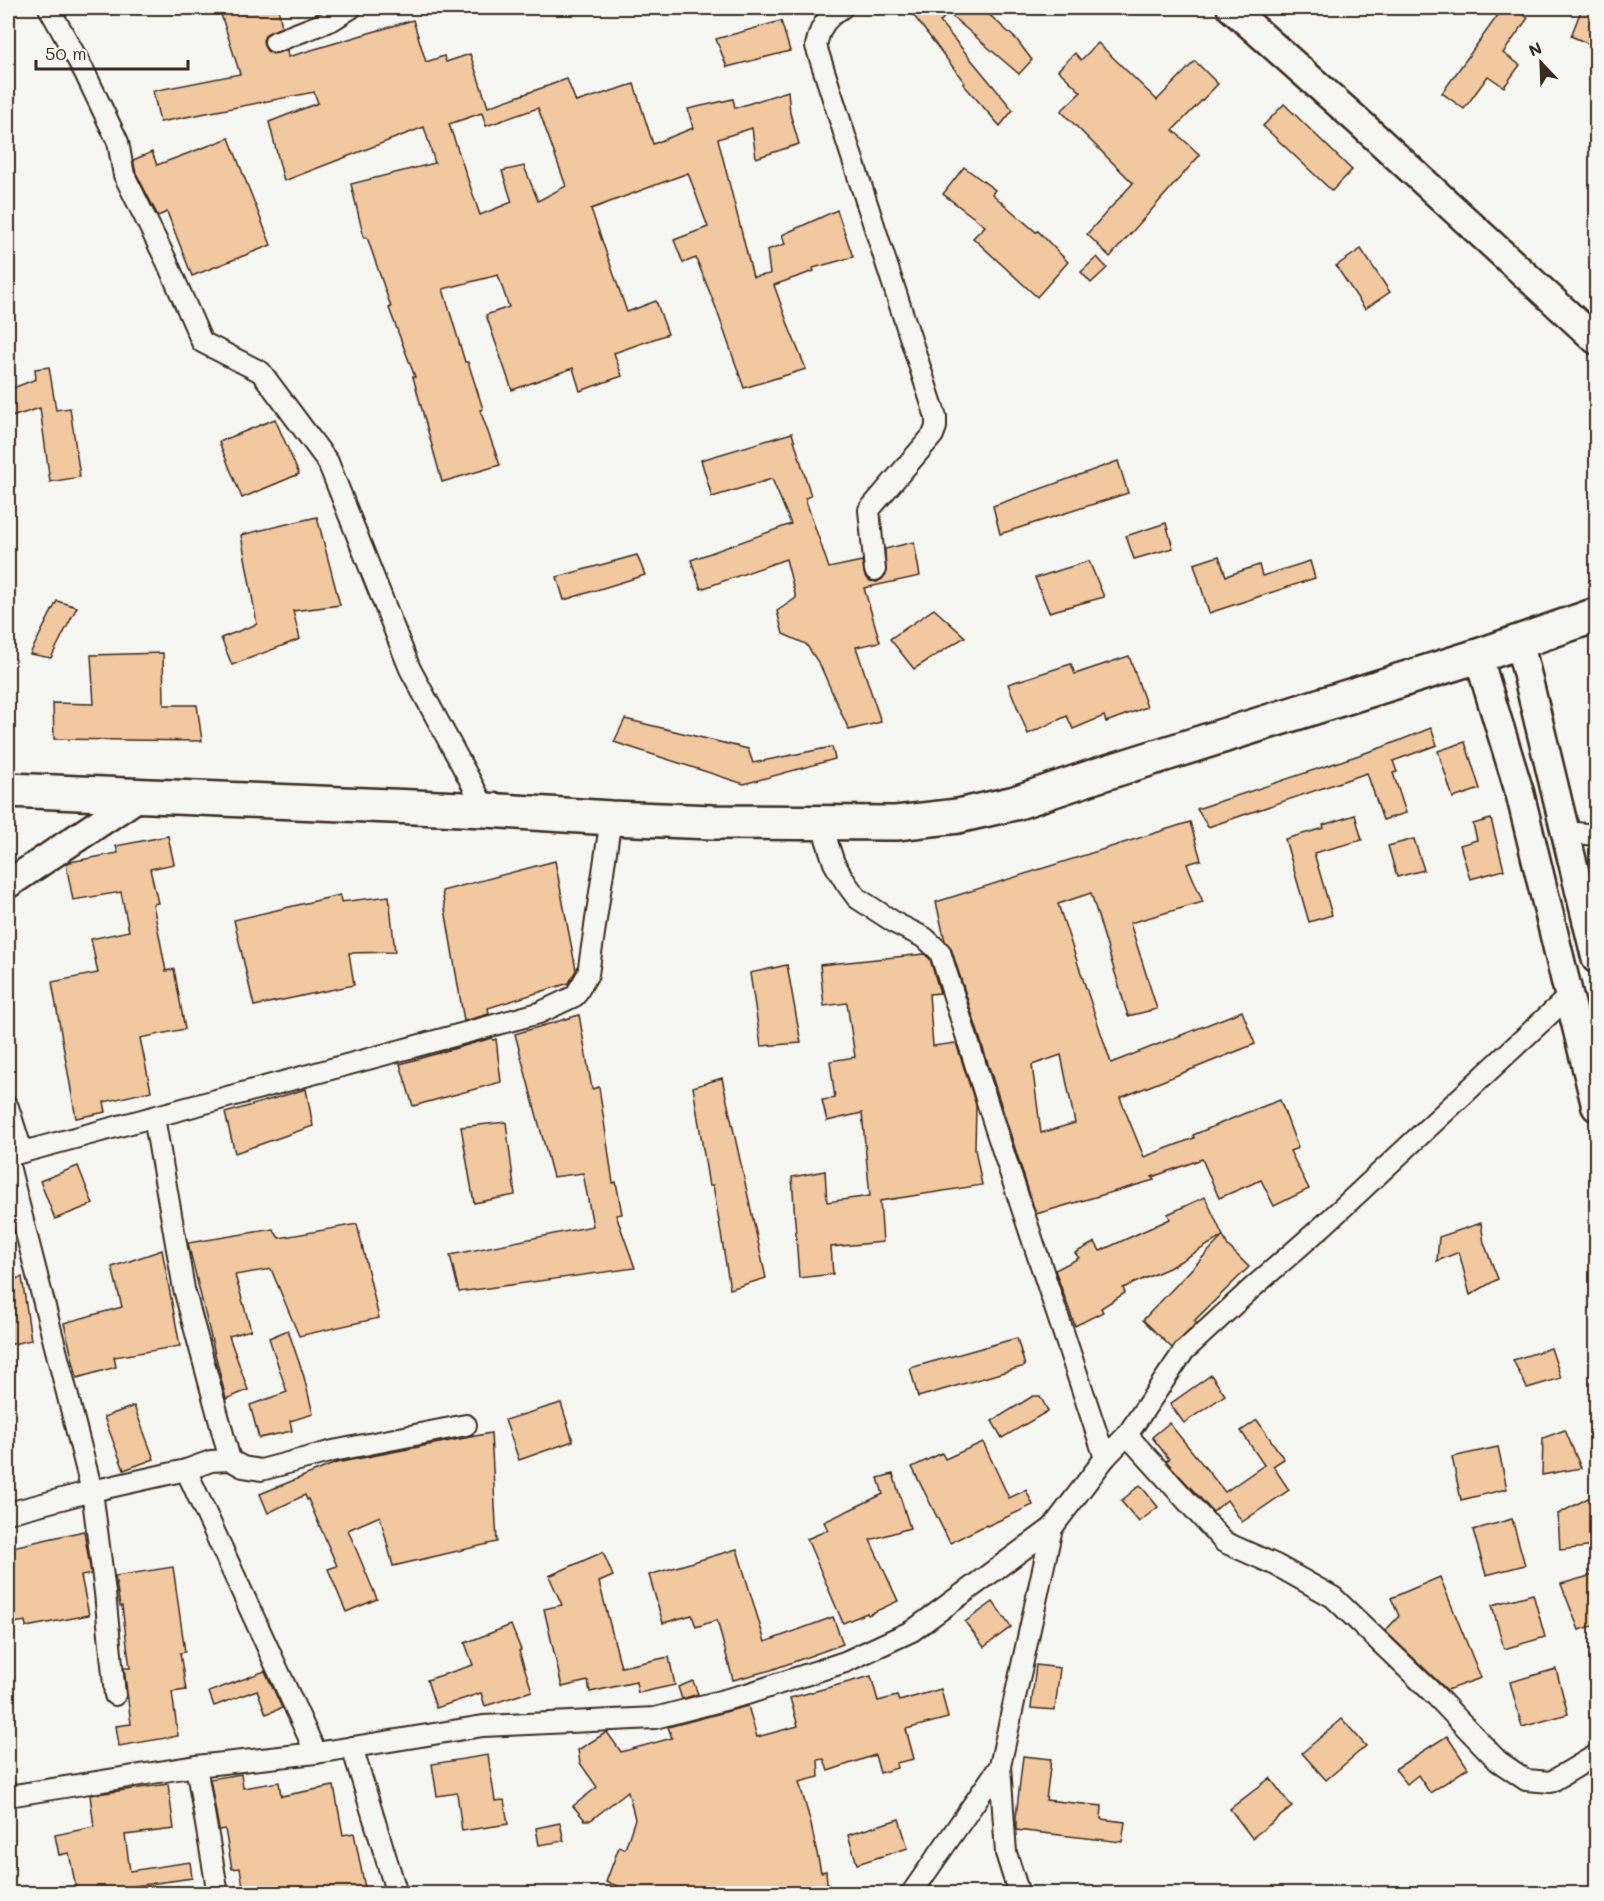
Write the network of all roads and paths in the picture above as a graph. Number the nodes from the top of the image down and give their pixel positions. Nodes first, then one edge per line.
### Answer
1 (49, 8) edge
2 (351, 8) edge
3 (842, 8) edge
4 (1230, 8) edge
5 (275, 42) dead end
6 (1596, 340) edge
7 (875, 570) dead end
8 (1596, 615) edge
9 (1519, 641) junction
10 (1478, 656) junction
11 (8, 790) edge
12 (141, 795) junction
13 (486, 810) junction
14 (611, 818) junction
15 (820, 824) junction
16 (1566, 832) junction
17 (1596, 836) edge
18 (8, 884) edge
19 (1596, 959) edge
20 (1570, 995) junction
21 (8, 1107) edge
22 (1596, 1107) edge
23 (154, 1117) junction
24 (12, 1156) edge
25 (466, 1425) dead end
26 (1127, 1435) junction
27 (1105, 1458) junction
28 (230, 1460) junction
29 (186, 1470) junction
30 (92, 1491) junction
31 (8, 1513) edge
32 (1052, 1528) junction
33 (115, 1695) dead end
34 (352, 1747) junction
35 (316, 1753) junction
36 (1596, 1755) edge
37 (196, 1766) junction
38 (1000, 1766) junction
39 (8, 1796) edge
40 (218, 1893) edge
41 (397, 1893) edge
42 (911, 1893) edge
43 (1019, 1893) edge

1 - 13 street
2 - 5 street
3 - 7 street
4 - 6 street
8 - 9 highway
9 - 10 highway
9 - 16 street
10 - 15 highway
10 - 20 street
11 - 12 highway
12 - 13 highway
12 - 18 street
13 - 14 highway
14 - 15 highway
14 - 23 street
15 - 27 street
16 - 17 street
16 - 19 street
20 - 22 street
20 - 26 street
21 - 24 street
23 - 24 street
23 - 28 street
24 - 30 street
25 - 28 street
26 - 27 street
26 - 36 street
27 - 32 street
28 - 29 street
29 - 30 street
29 - 35 street
30 - 31 street
30 - 33 street
32 - 34 street
32 - 38 street
34 - 35 street
34 - 41 street
35 - 37 street
37 - 39 street
37 - 40 street
38 - 42 street
38 - 43 street

